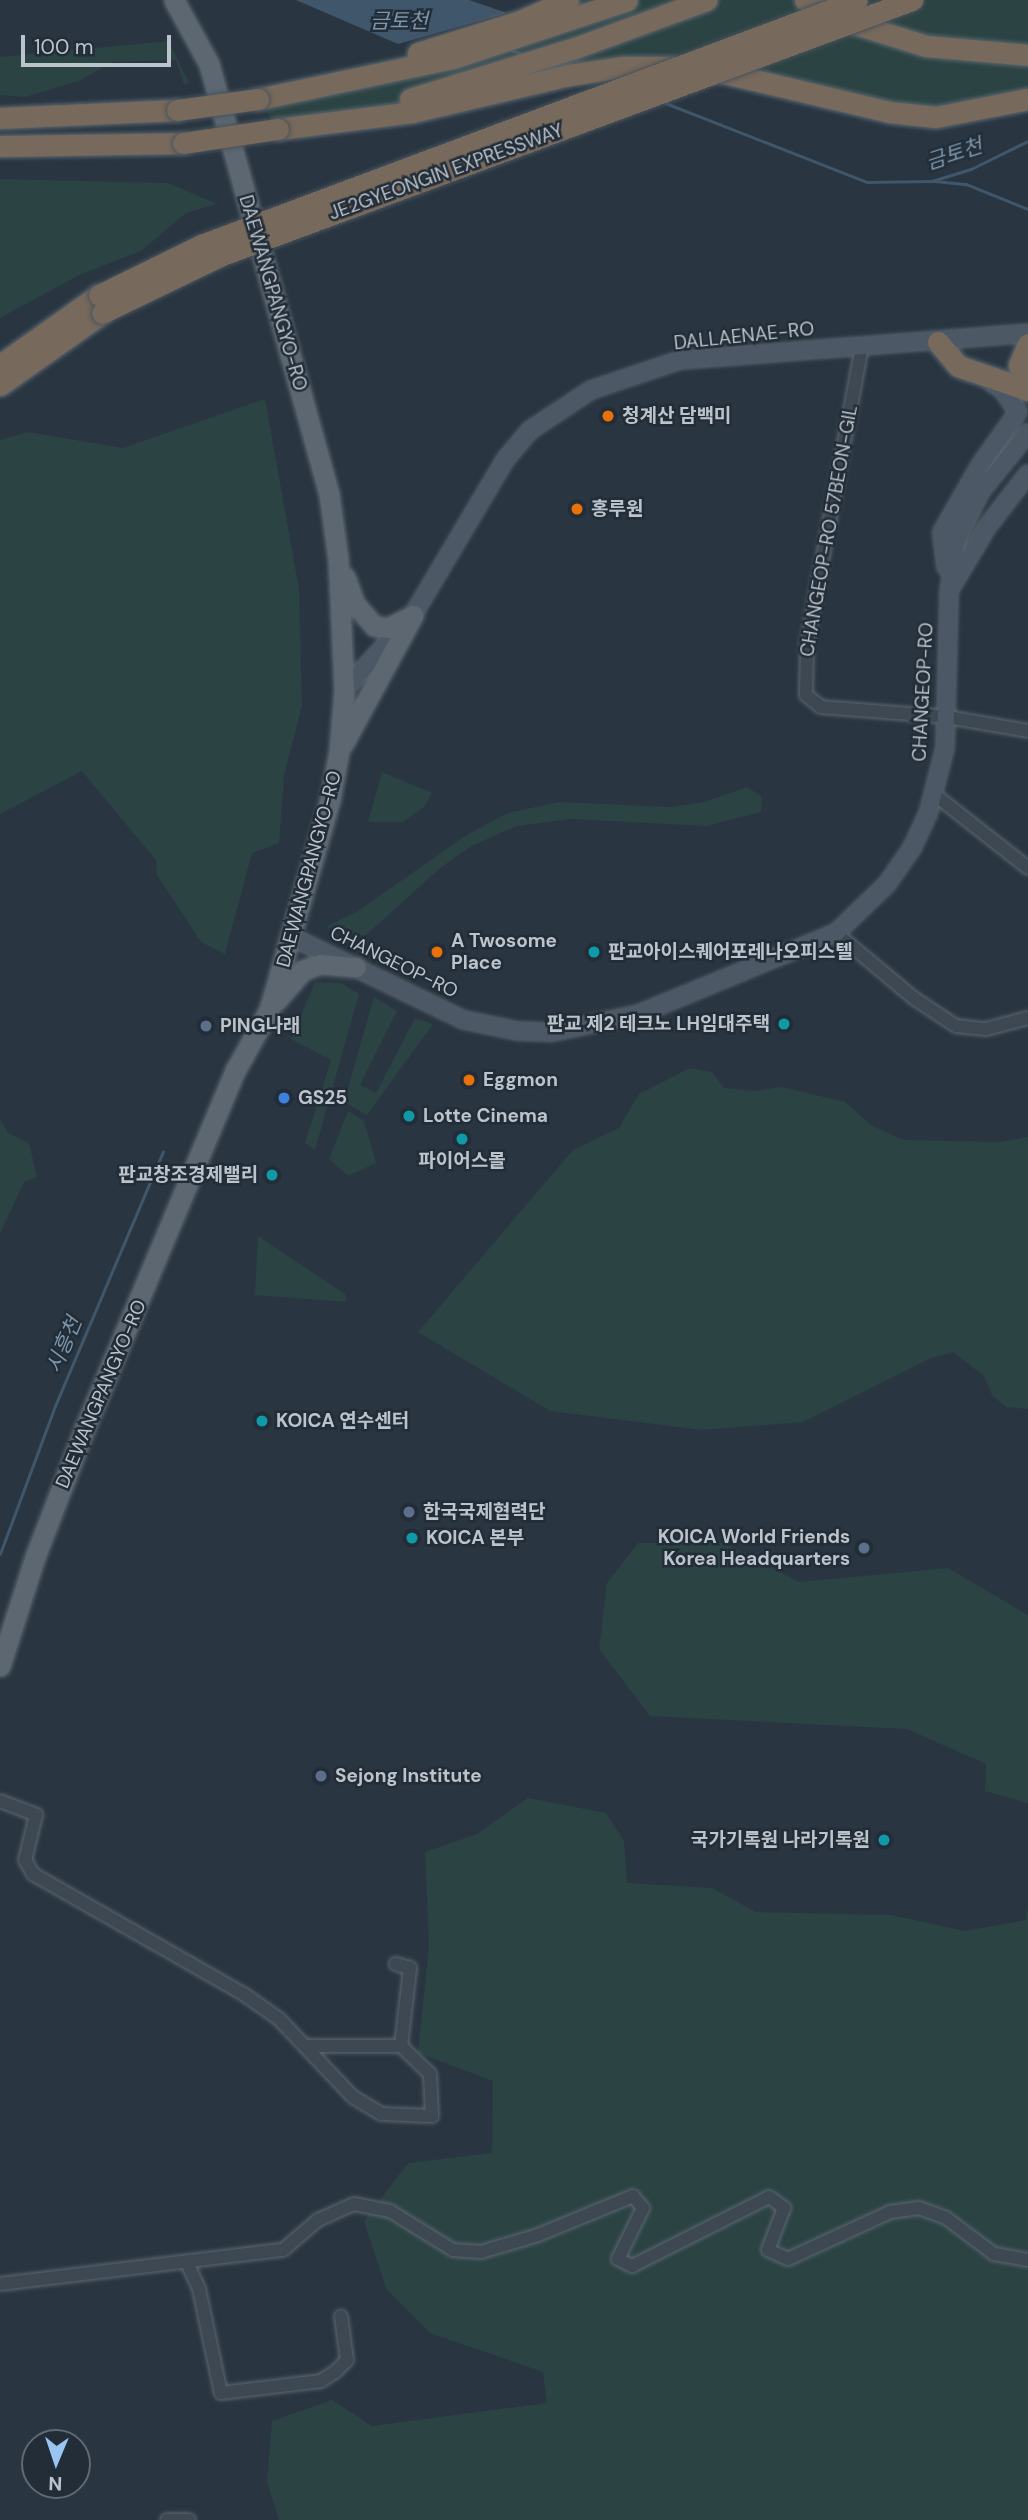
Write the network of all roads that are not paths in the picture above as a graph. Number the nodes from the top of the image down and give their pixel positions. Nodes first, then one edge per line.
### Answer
1 (174, 0) edge
2 (568, 0) edge
3 (627, 0) edge
4 (706, 0) edge
5 (805, 0) edge
6 (857, 0) edge
7 (912, 0) edge
8 (1028, 55) edge
9 (258, 99) junction
10 (1028, 99) edge
11 (0, 118) edge
12 (278, 129) junction
13 (0, 146) edge
14 (101, 304) junction
15 (1028, 332) edge
16 (938, 342) junction
17 (1028, 344) edge
18 (862, 346) junction
19 (0, 365) edge
20 (975, 374) junction
21 (1028, 380) edge
22 (0, 384) edge
23 (1028, 390) edge
24 (1023, 409) edge
25 (1028, 433) edge
26 (1028, 474) edge
27 (338, 559) junction
28 (949, 591) junction
29 (413, 615) junction
30 (344, 690) junction
31 (947, 717) junction
32 (1028, 731) edge
33 (339, 751) junction
34 (935, 795) junction
35 (1028, 868) edge
36 (836, 933) junction
37 (292, 937) junction
38 (356, 967) junction
39 (269, 1010) junction
40 (1028, 1018) edge
41 (0, 1666) edge
42 (0, 1801) edge
43 (396, 1964) dead end
44 (307, 2046) junction
45 (401, 2046) junction
46 (1028, 2260) edge
47 (187, 2263) junction
48 (0, 2284) edge
49 (341, 2316) dead end
50 (167, 2520) edge
51 (189, 2520) edge

1 - 27 main road, DAEWANGPANGYO-RO
2 - 9 highway
3 - 9 highway
4 - 12 highway
5 - 8 highway
6 - 14 highway, JE2GYEONGIN EXPRESSWAY, bridge
7 - 14 highway, JE2GYEONGIN EXPRESSWAY, bridge
9 - 11 highway, bridge
10 - 12 highway, bridge
12 - 13 highway, bridge
14 - 19 highway, JE2GYEONGIN EXPRESSWAY
14 - 22 highway, JE2GYEONGIN EXPRESSWAY
15 - 16 street, DALLAENAE-RO
16 - 18 street, DALLAENAE-RO
16 - 20 highway
16 - 21 highway
17 - 21 highway
18 - 29 street, DALLAENAE-RO
18 - 31 street, CHANGEOP-RO 57BEON-GIL
20 - 23 highway
20 - 24 street
24 - 28 street
25 - 28 street
26 - 28 street
27 - 29 main road
27 - 30 main road, DAEWANGPANGYO-RO
28 - 31 street, CHANGEOP-RO
29 - 30 street, DALLAENAE-RO
29 - 33 main road
30 - 33 main road, DAEWANGPANGYO-RO
31 - 32 street
31 - 34 street, CHANGEOP-RO
33 - 37 main road, DAEWANGPANGYO-RO
34 - 35 street
34 - 36 street, CHANGEOP-RO
36 - 38 street, CHANGEOP-RO
36 - 40 street
37 - 38 street, CHANGEOP-RO
37 - 39 main road, DAEWANGPANGYO-RO
38 - 39 main road
39 - 41 main road, DAEWANGPANGYO-RO
42 - 44 street
43 - 45 street
44 - 45 street
44 - 45 street
46 - 47 street
47 - 48 street
47 - 49 street
50 - 51 street

